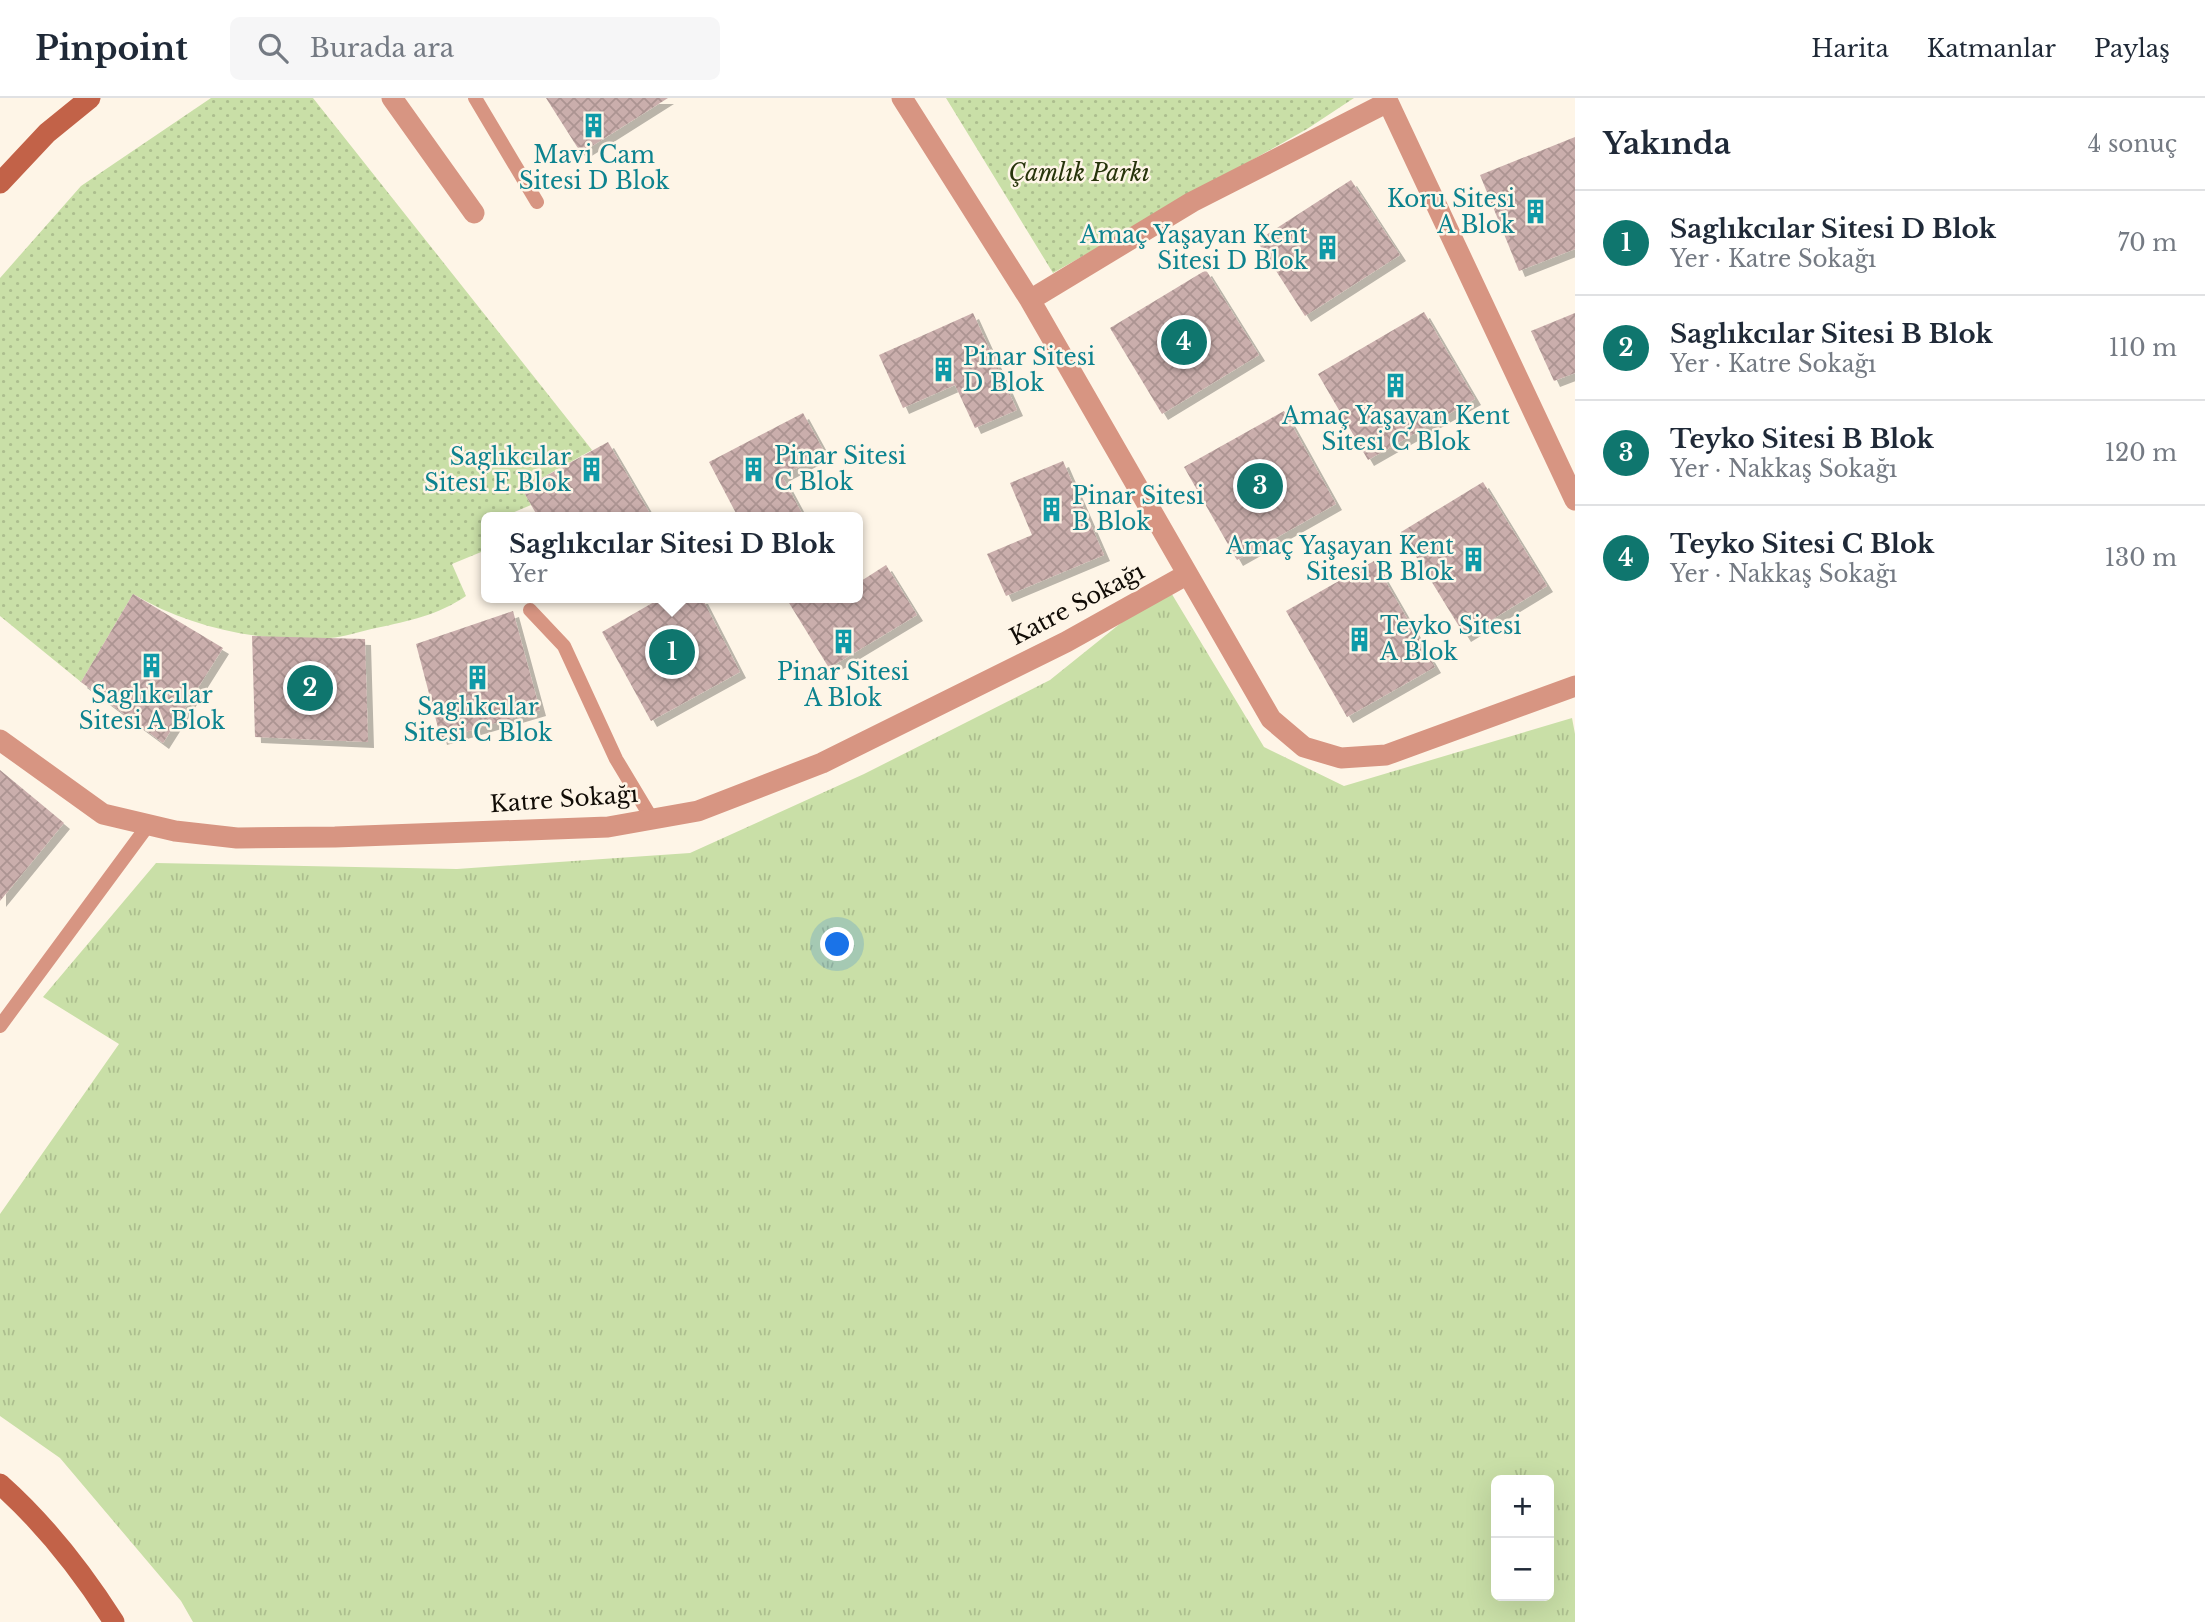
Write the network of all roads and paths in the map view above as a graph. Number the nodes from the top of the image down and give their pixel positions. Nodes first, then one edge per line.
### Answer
1 (90, 98) edge
2 (392, 98) edge
3 (475, 98) edge
4 (902, 98) edge
5 (0, 183) edge
6 (537, 202) dead end
7 (474, 213) dead end
8 (1030, 300) junction
9 (1575, 500) edge
10 (1186, 575) junction
11 (530, 610) dead end
12 (1575, 686) edge
13 (0, 740) edge
14 (652, 819) junction
15 (149, 824) junction
16 (0, 1026) edge
17 (0, 1484) edge
18 (114, 1622) edge

1 - 5 street
2 - 7 street
3 - 6 lane
4 - 8 street
8 - 9 street
8 - 10 street
10 - 12 street
10 - 14 street, Katre Sokağı
11 - 14 lane
13 - 15 street, Katre Sokağı
14 - 15 street, Katre Sokağı
15 - 16 lane
17 - 18 street

